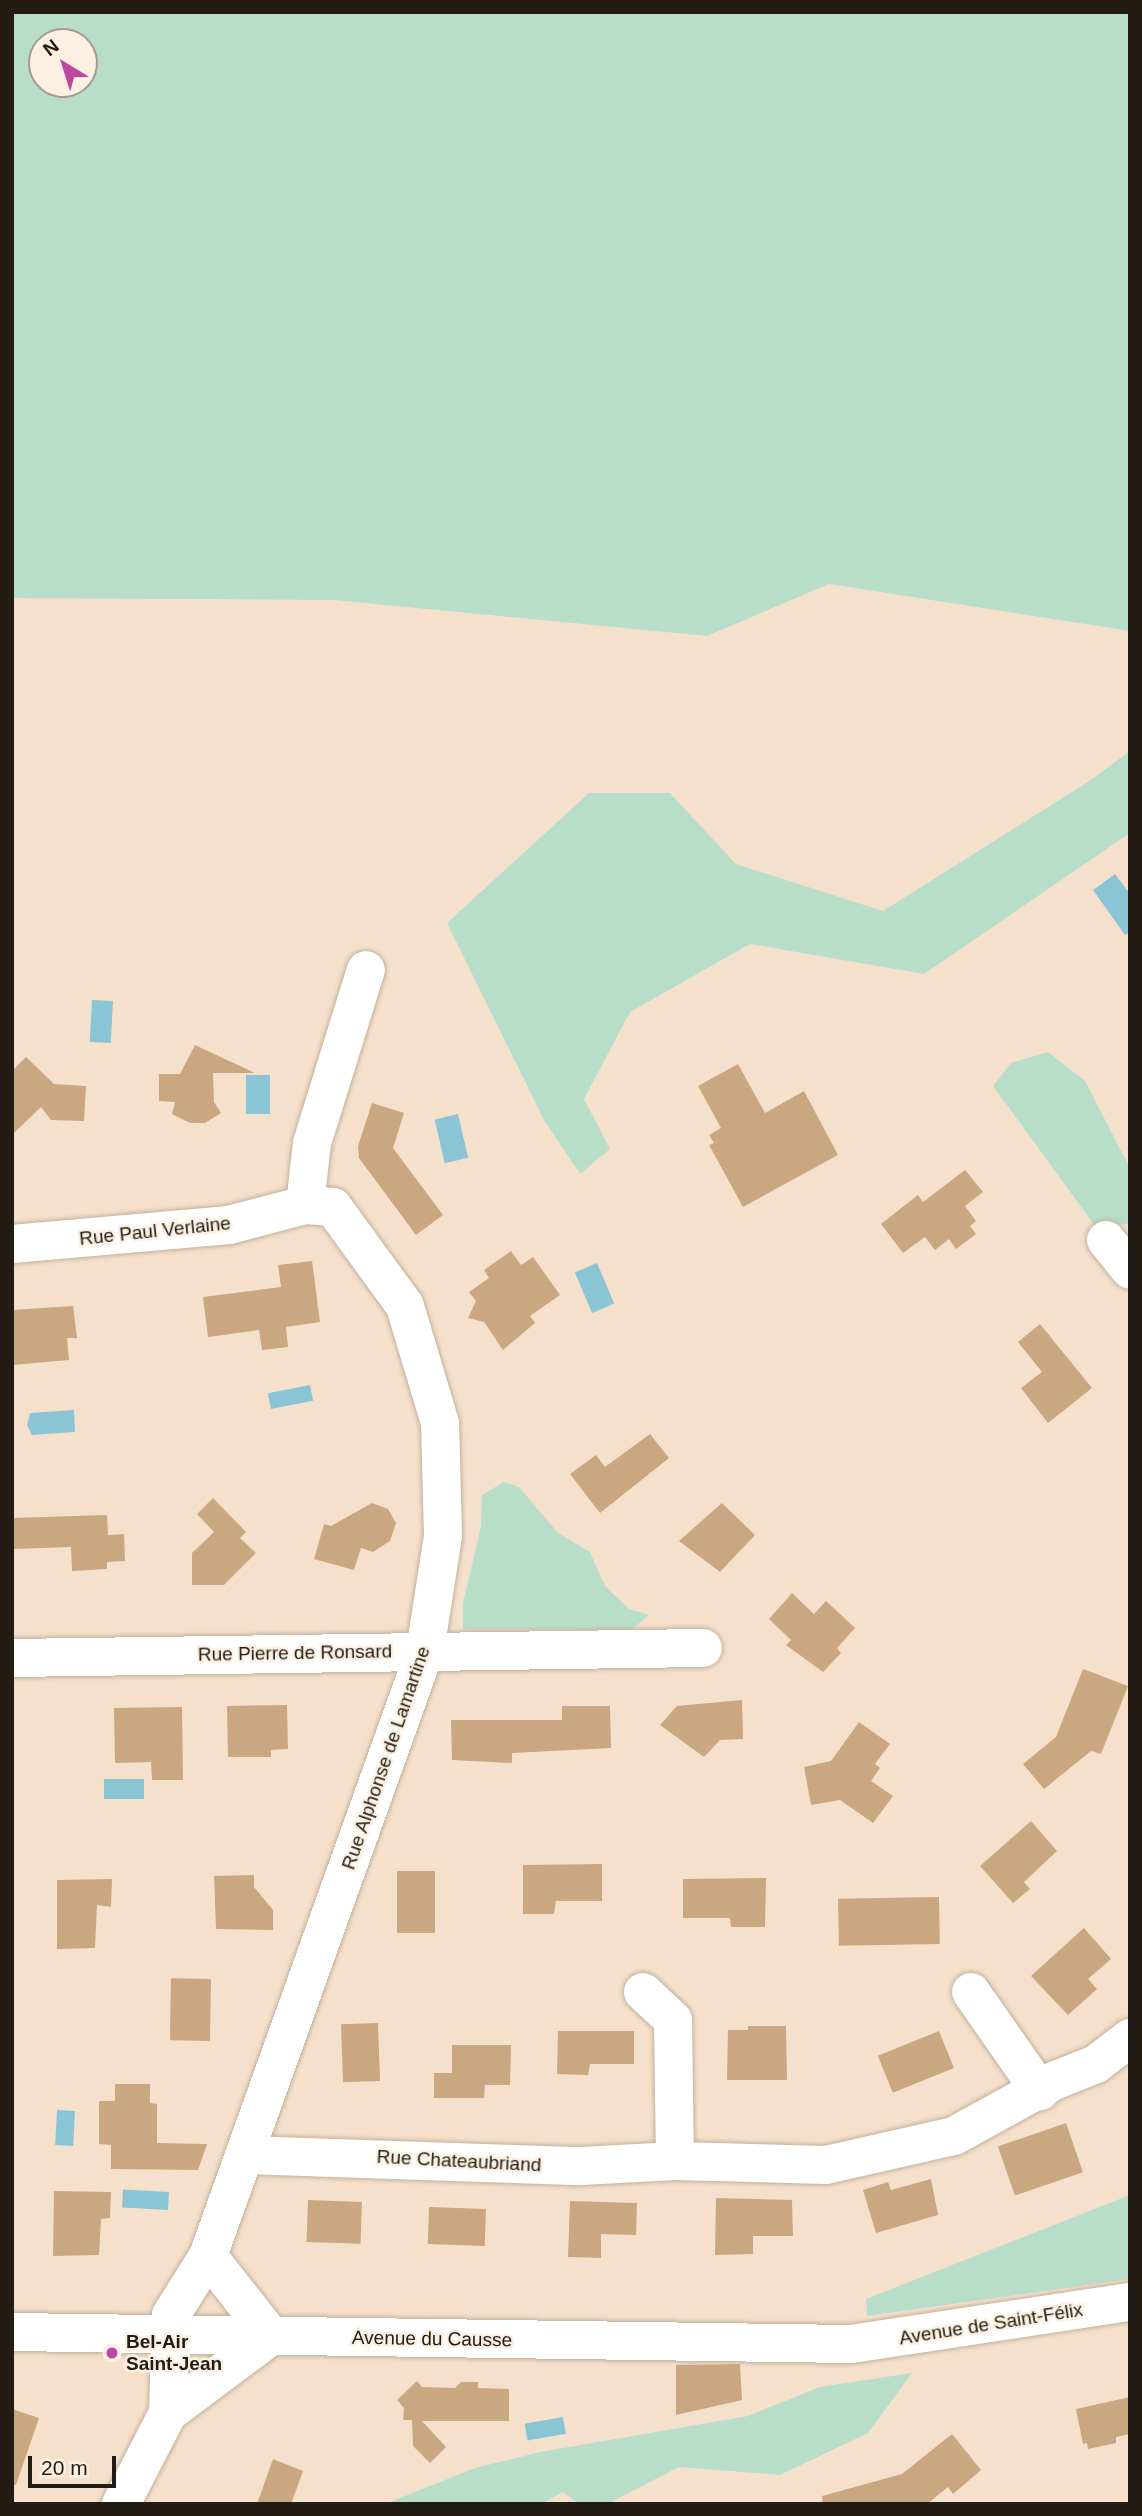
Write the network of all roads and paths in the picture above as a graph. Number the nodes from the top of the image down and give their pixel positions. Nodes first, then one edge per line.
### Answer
1 (366, 970) dead end
2 (305, 1205) junction
3 (1106, 1240) dead end
4 (12, 1244) edge
5 (1130, 1270) edge
6 (703, 1648) dead end
7 (425, 1651) junction
8 (12, 1658) edge
9 (643, 1992) dead end
10 (971, 1992) dead end
11 (1130, 2038) edge
12 (1040, 2091) junction
13 (244, 2155) junction
14 (675, 2161) junction
15 (208, 2256) junction
16 (1130, 2302) edge
17 (12, 2332) edge
18 (173, 2332) junction
19 (271, 2336) junction
20 (851, 2344) joint
21 (168, 2413) junction
22 (121, 2504) edge

1 - 2 street
2 - 4 street, Rue Paul Verlaine
2 - 7 street, Rue Alphonse de Lamartine
3 - 5 street
6 - 7 street, Rue Pierre de Ronsard
7 - 8 street, Rue Pierre de Ronsard
7 - 13 street, Rue Alphonse de Lamartine
9 - 14 street
10 - 12 street
11 - 12 street, Rue Chateaubriand
12 - 14 street, Rue Chateaubriand
13 - 14 street, Rue Chateaubriand
13 - 15 street, Rue Alphonse de Lamartine
15 - 18 street, Rue Alphonse de Lamartine
15 - 19 street
16 - 20 street, Avenue de Saint-Félix
17 - 18 street, Avenue du Causse
18 - 19 street, Avenue du Causse
18 - 21 street, Rue Alphonse de Lamartine
19 - 20 street, Avenue du Causse
19 - 21 street
21 - 22 street

